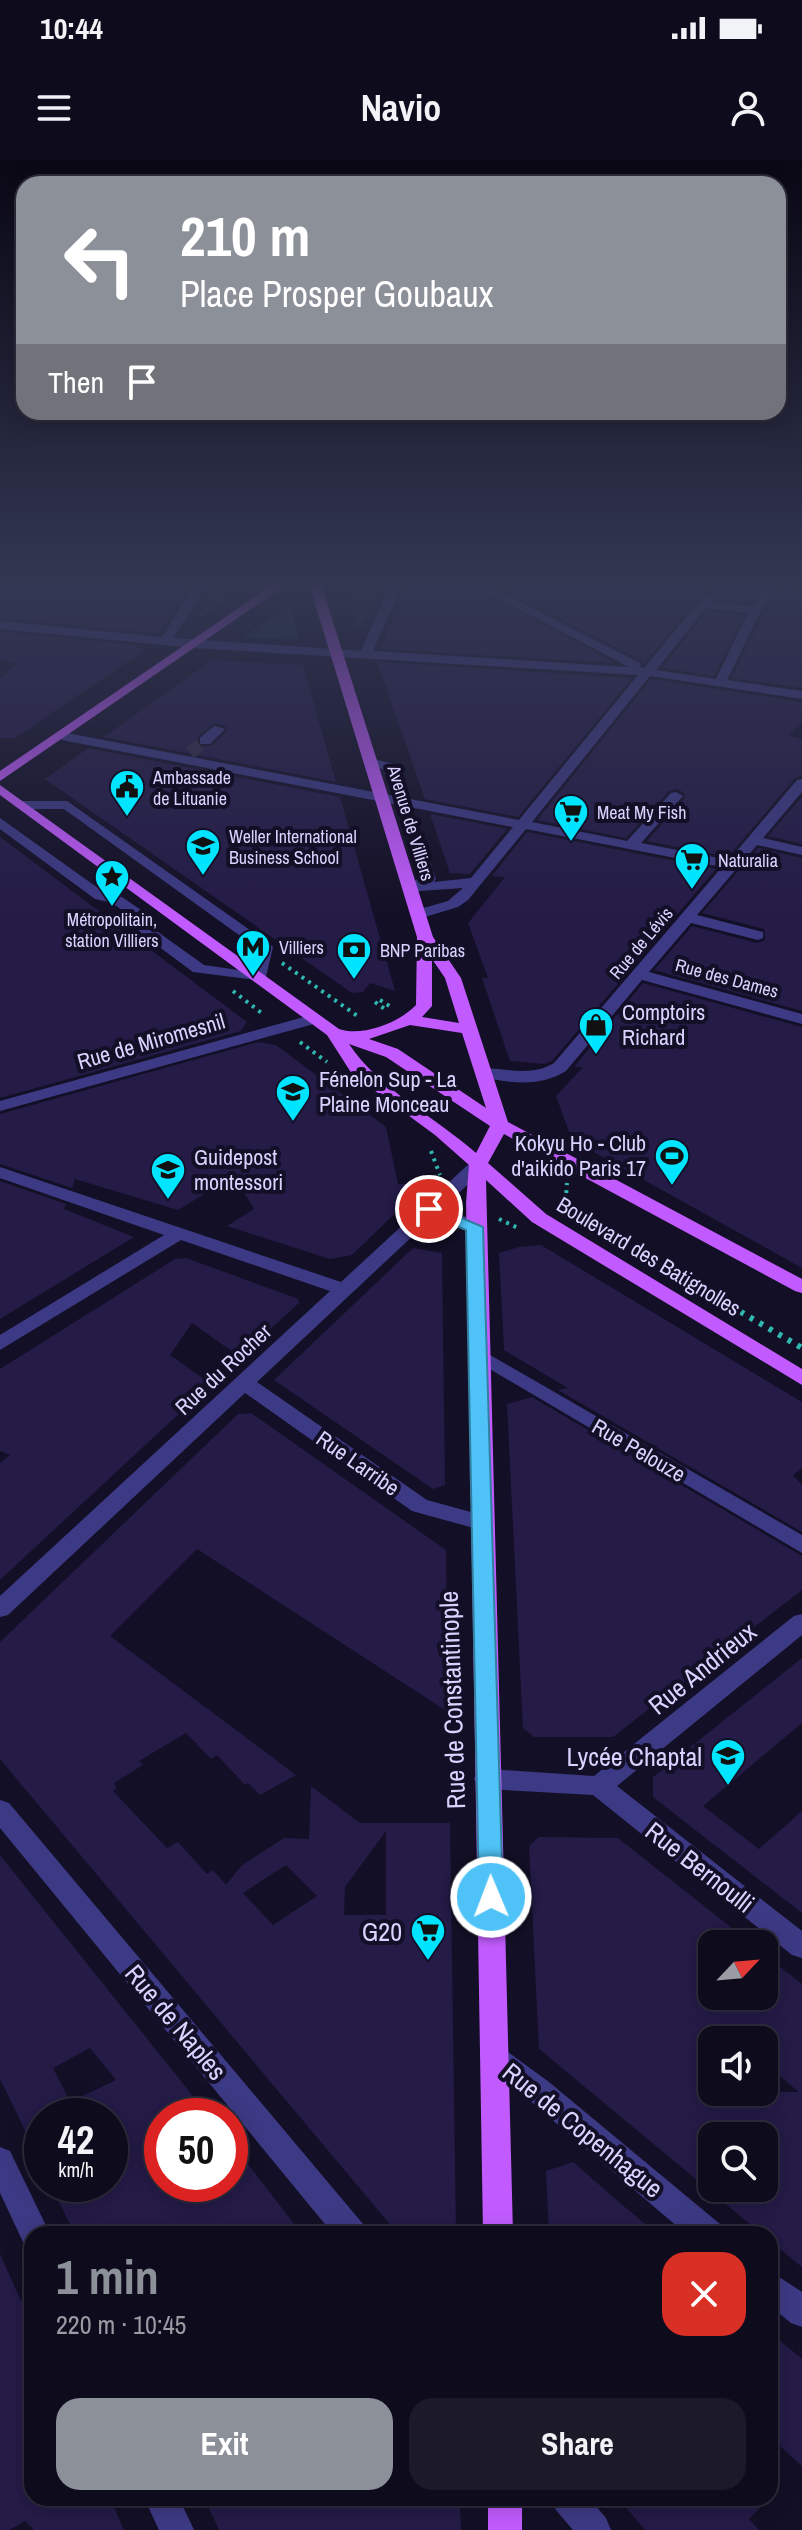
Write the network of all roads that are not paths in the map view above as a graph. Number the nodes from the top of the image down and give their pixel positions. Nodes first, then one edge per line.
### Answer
1 (121, 695) edge
2 (350, 695) edge
3 (629, 695) edge
4 (219, 729) dead end
5 (62, 736) junction
6 (205, 741) tunnel mouth
7 (371, 760) junction
8 (0, 777) edge
9 (802, 783) edge
10 (0, 789) edge
11 (401, 792) dead end
12 (676, 796) dead end
13 (382, 798) junction
14 (23, 805) junction
15 (0, 822) edge
16 (524, 823) junction
17 (754, 840) junction
18 (631, 845) junction
19 (418, 847) dead end
20 (802, 851) edge
21 (732, 865) junction
22 (476, 882) junction
23 (410, 889) junction
24 (150, 899) junction
25 (128, 908) junction
26 (418, 914) junction
27 (689, 918) junction
28 (758, 935) dead end
29 (425, 937) junction
30 (641, 975) junction
31 (259, 978) junction
32 (315, 1019) junction
33 (802, 1019) edge
34 (407, 1020) junction
35 (470, 1029) junction
36 (343, 1039) junction
37 (484, 1072) junction
38 (0, 1106) edge
39 (500, 1125) junction
40 (478, 1165) junction
41 (0, 1172) edge
42 (429, 1209) junction
43 (483, 1221) junction
44 (180, 1233) junction
45 (802, 1287) edge
46 (342, 1289) junction
47 (0, 1344) edge
48 (478, 1354) junction
49 (802, 1378) edge
50 (244, 1383) junction
51 (481, 1522) junction
52 (802, 1545) edge
53 (0, 1609) edge
54 (802, 1622) edge
55 (487, 1779) junction
56 (599, 1786) junction
57 (0, 1810) edge
58 (802, 1947) edge
59 (494, 2058) junction
60 (0, 2161) edge
61 (31, 2226) edge
62 (345, 2226) edge
63 (498, 2226) edge
64 (699, 2226) edge
65 (778, 2292) edge
66 (802, 2312) edge
67 (165, 2506) edge
68 (505, 2506) edge
69 (574, 2506) edge
70 (177, 2530) edge
71 (505, 2530) edge
72 (594, 2530) edge

1 - 5 main road
2 - 7 main road, Avenue de Villiers
3 - 16 street
4 - 6 street
5 - 8 main road
5 - 13 street
7 - 11 street
7 - 13 main road, Avenue de Villiers
9 - 17 street, Rue de Lévis
10 - 14 main road
12 - 18 street
13 - 16 street
13 - 23 main road, Avenue de Villiers
14 - 24 main road
14 - 31 street
15 - 25 street
16 - 18 street
16 - 22 street
17 - 20 street
17 - 21 street, Rue de Lévis
18 - 21 street
19 - 23 street
21 - 27 street, Rue de Lévis
22 - 23 street
22 - 26 street
23 - 26 main road, Avenue de Villiers
24 - 25 street
24 - 31 main road
25 - 31 street
26 - 29 main road, Avenue de Villiers
27 - 28 street
27 - 30 street, Rue de Lévis
29 - 34 main road, Avenue de Villiers
29 - 35 main road, Avenue de Villiers
30 - 33 street, Rue des Dames
30 - 37 street, Rue de Lévis
31 - 32 main road
32 - 36 main road
32 - 38 street, Rue de Miromesnil
34 - 35 main road
34 - 36 main road
35 - 37 main road, Avenue de Villiers
36 - 39 main road, Boulevard des Batignolles
36 - 40 main road, Boulevard des Batignolles
37 - 39 main road, Avenue de Villiers
39 - 40 main road
39 - 45 main road, Boulevard des Batignolles
40 - 42 street, Rue du Rocher
40 - 43 main road, Rue de Constantinople
40 - 49 main road, Boulevard des Batignolles
41 - 44 street
42 - 43 street
42 - 46 street, Rue du Rocher
43 - 48 main road, Rue de Constantinople
44 - 46 street
44 - 47 street
46 - 50 street, Rue du Rocher
48 - 51 main road, Rue de Constantinople
48 - 52 street, Rue Pelouze
50 - 51 street, Rue Larribe
50 - 53 street, Rue du Rocher
51 - 55 main road, Rue de Constantinople
54 - 56 street, Rue Andrieux
55 - 56 street
55 - 59 main road, Rue de Constantinople
56 - 58 street, Rue Bernoulli
57 - 62 street, Rue de Naples
59 - 63 main road, Rue de Constantinople
59 - 64 street, Rue de Copenhague
60 - 61 street
65 - 66 street
67 - 70 street
68 - 71 main road
69 - 72 street

